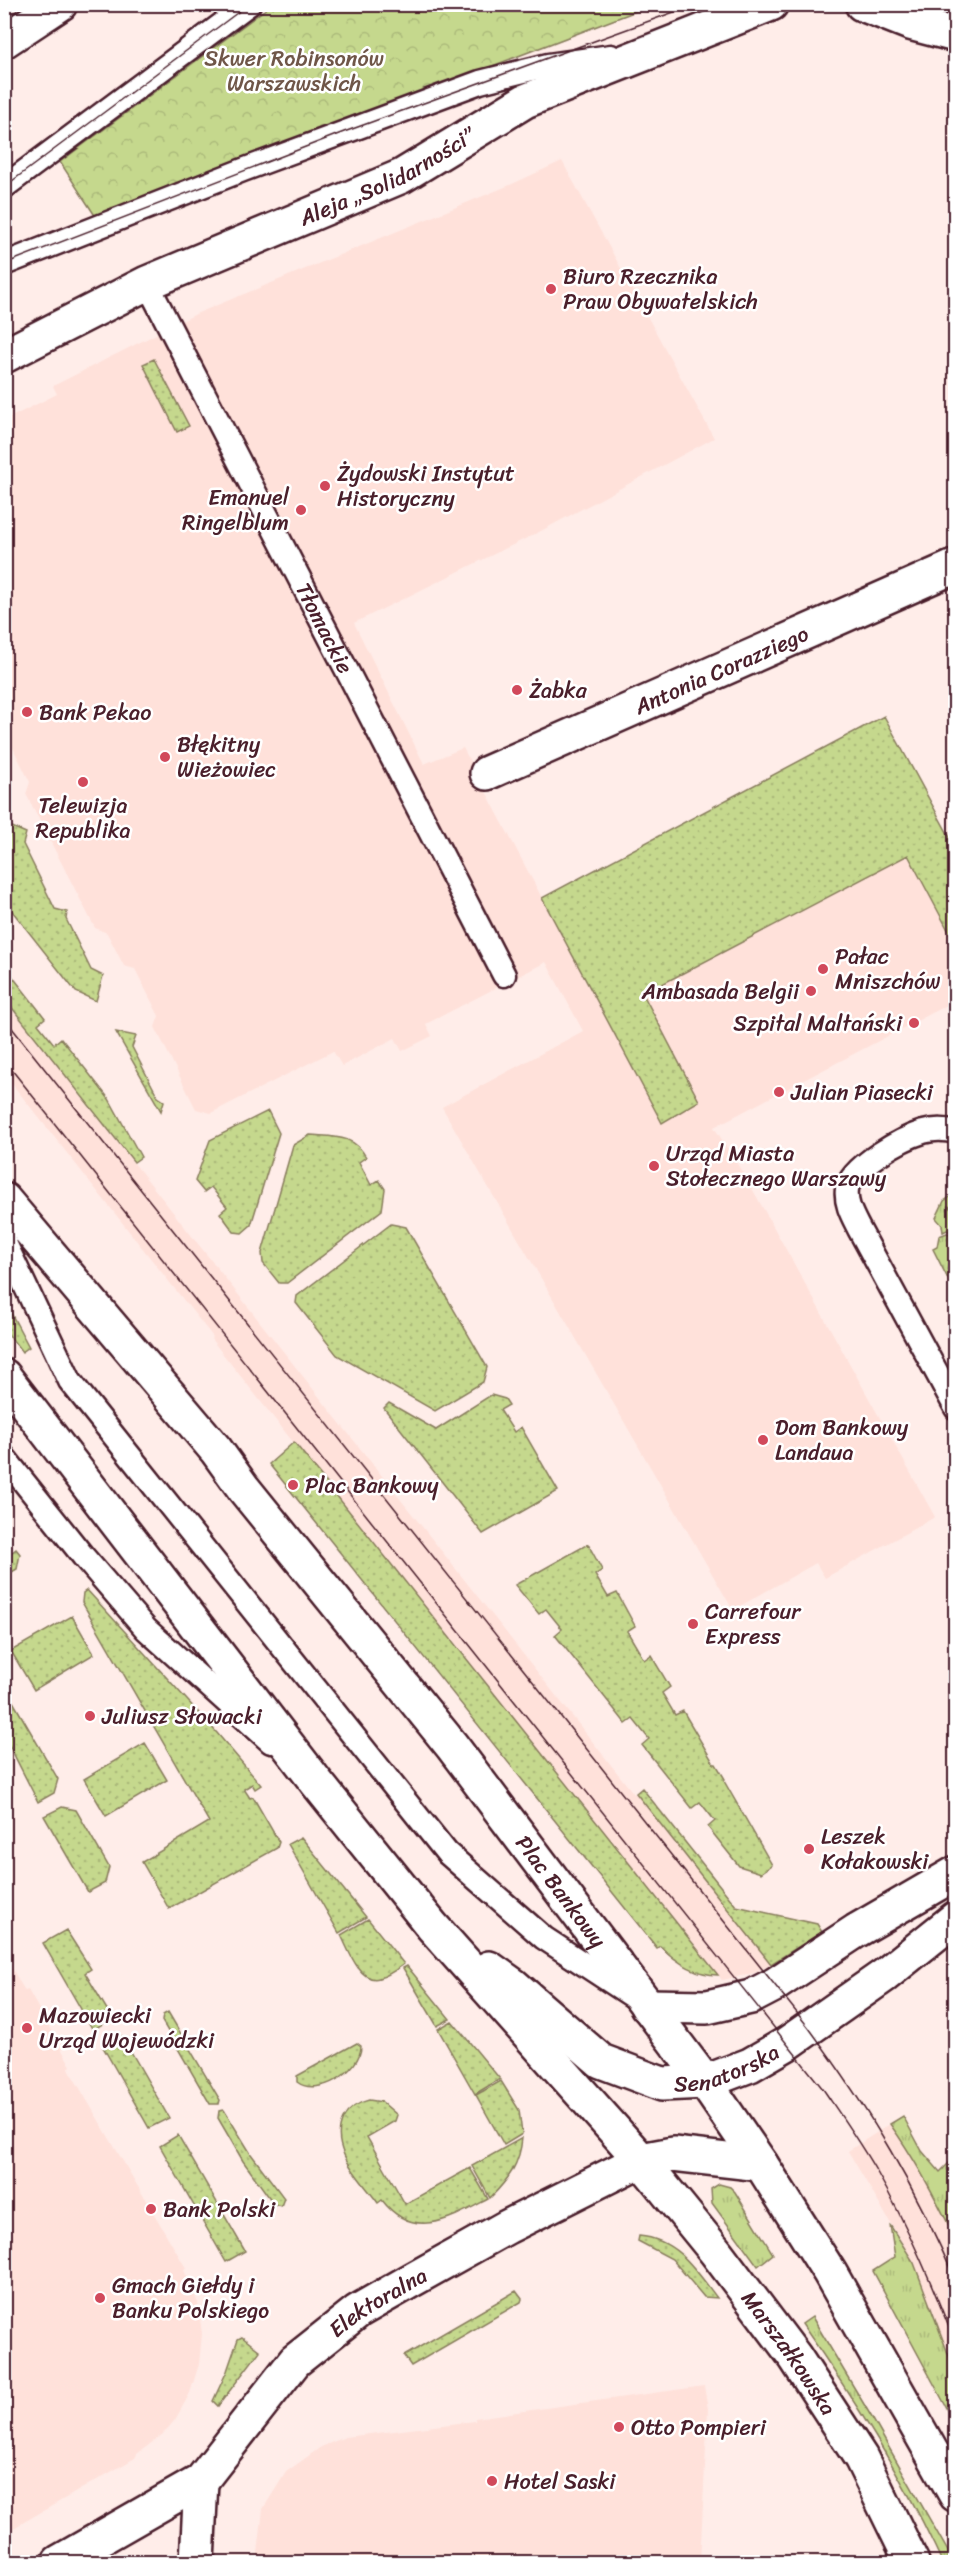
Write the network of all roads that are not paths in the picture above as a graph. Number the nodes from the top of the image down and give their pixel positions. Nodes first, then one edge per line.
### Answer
1 (60, 4) edge
2 (249, 4) edge
3 (771, 4) edge
4 (862, 4) edge
5 (956, 35) edge
6 (4, 41) edge
7 (672, 43) junction
8 (4, 187) edge
9 (4, 264) edge
10 (147, 283) junction
11 (4, 356) edge
12 (956, 566) edge
13 (487, 773) dead end
14 (504, 975) dead end
15 (956, 1132) edge
16 (4, 1200) edge
17 (4, 1241) edge
18 (4, 1376) edge
19 (956, 1408) edge
20 (4, 1457) edge
21 (317, 1783) junction
22 (956, 1873) edge
23 (956, 1918) edge
24 (432, 1926) junction
25 (647, 2006) junction
26 (705, 2082) junction
27 (641, 2160) junction
28 (761, 2164) junction
29 (201, 2481) junction
30 (956, 2495) edge
31 (59, 2562) edge
32 (197, 2562) edge
33 (912, 2562) edge

1 - 6 main road
2 - 8 lane
3 - 7 main road, Aleja „Solidarności”
4 - 5 main road
7 - 9 lane
7 - 10 main road, Aleja „Solidarności”
10 - 11 main road, Aleja „Solidarności”
10 - 14 lane, Tłomackie
12 - 13 main road, Antonia Corazziego
15 - 19 lane
16 - 25 main road, Plac Bankowy
17 - 25 lane
18 - 21 main road
20 - 21 lane
21 - 24 main road
22 - 25 main road
23 - 26 main road, Senatorska
24 - 26 main road, Senatorska
24 - 27 main road
25 - 26 main road, Plac Bankowy
26 - 28 main road
27 - 28 main road, Elektoralna
27 - 29 main road, Elektoralna
27 - 33 main road, Marszałkowska
28 - 30 main road
29 - 31 main road, Elektoralna
29 - 32 main road

